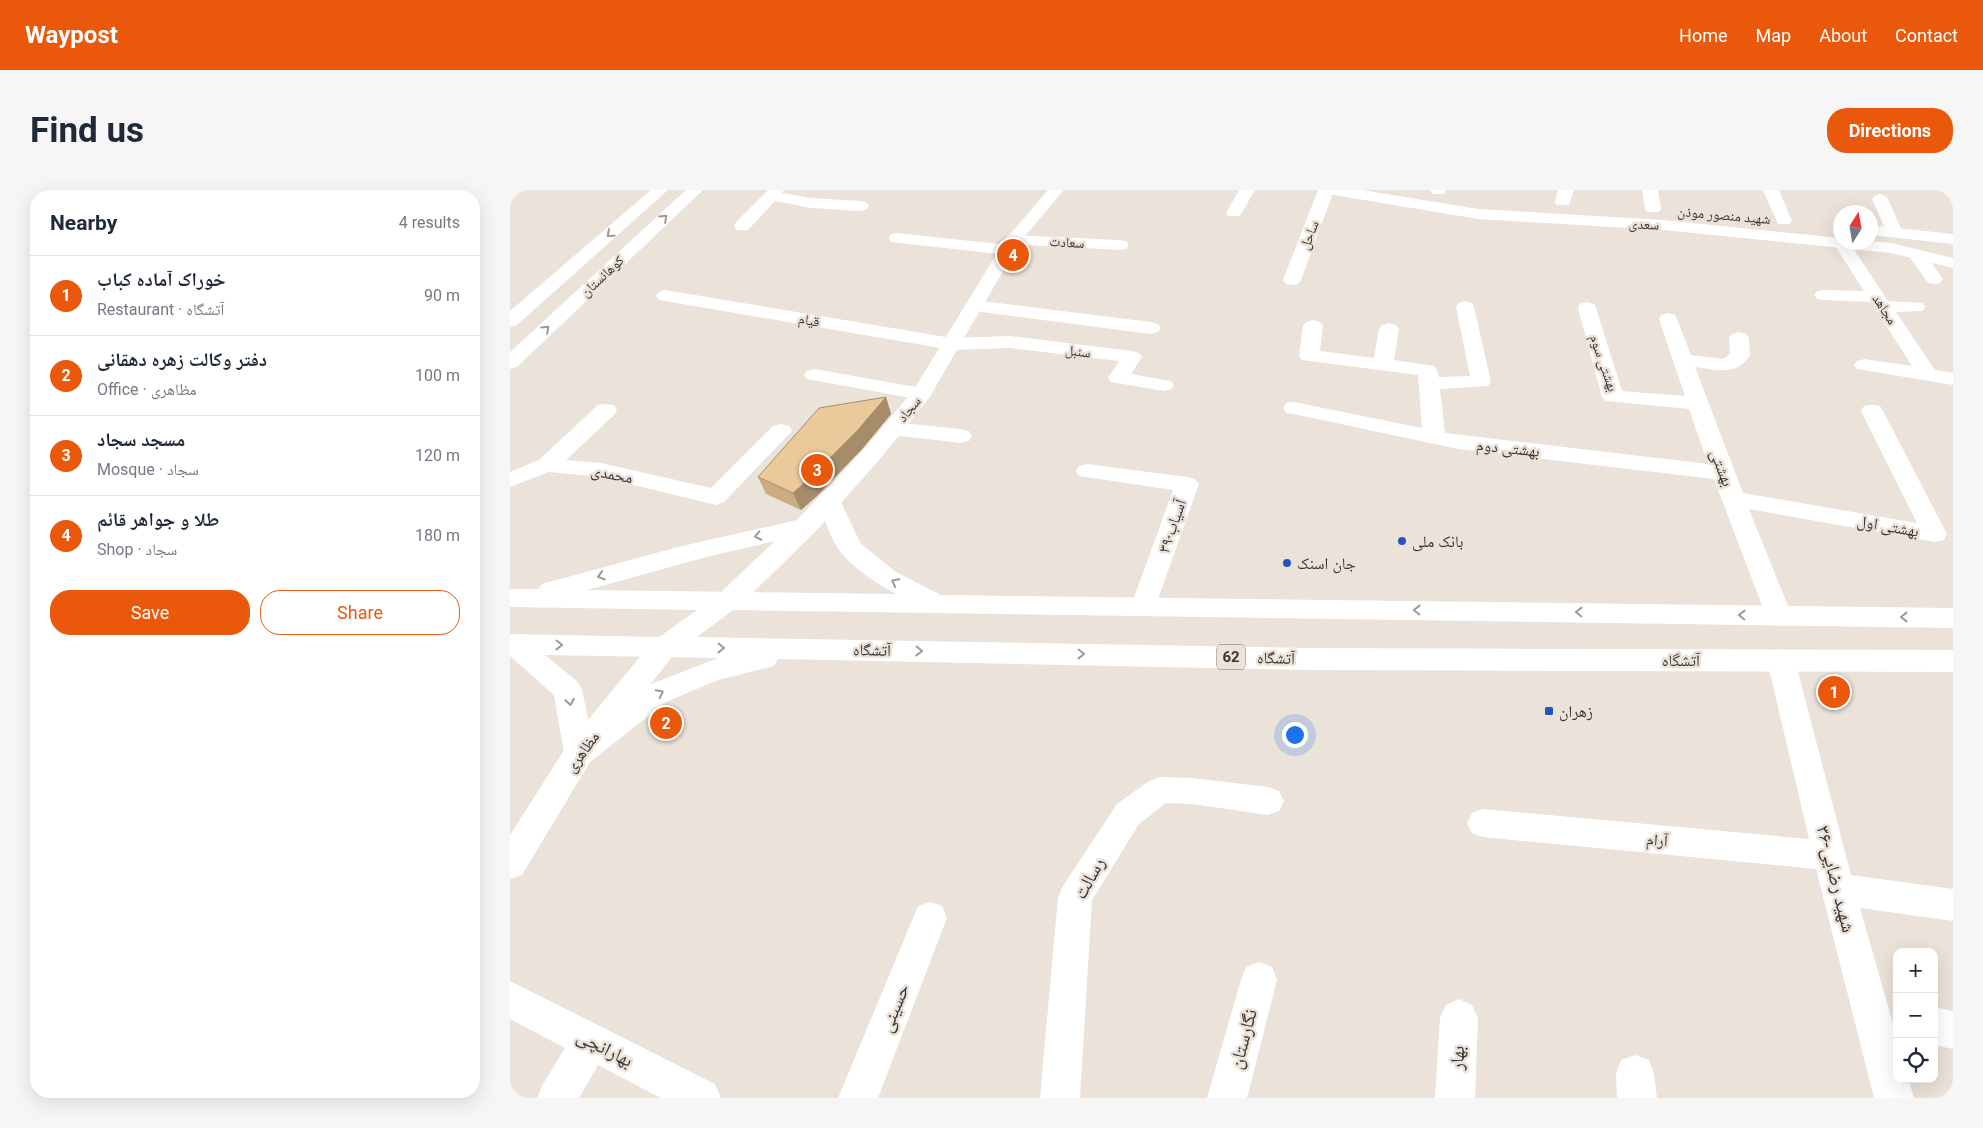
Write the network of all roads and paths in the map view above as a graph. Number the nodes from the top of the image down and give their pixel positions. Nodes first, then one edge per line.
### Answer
1 (660, 190) edge
2 (694, 190) edge
3 (860, 190) edge
4 (1056, 190) edge
5 (1246, 190) edge
6 (1326, 190) edge
7 (1334, 190) edge
8 (1435, 190) edge
9 (1650, 190) edge
10 (1771, 190) edge
11 (774, 193) edge
12 (1457, 194) dead end
13 (1564, 196) edge
14 (1880, 199) dead end
15 (1543, 200) dead end
16 (1580, 203) dead end
17 (837, 204) junction
18 (861, 206) dead end
19 (1634, 207) dead end
20 (1653, 209) junction
21 (1234, 213) dead end
22 (1710, 214) dead end
23 (1767, 220) dead end
24 (1784, 221) junction
25 (1803, 223) dead end
26 (742, 226) dead end
27 (1878, 231) edge
28 (1895, 233) junction
29 (897, 238) dead end
30 (1953, 239) edge
31 (1833, 243) edge
32 (1011, 245) junction
33 (1120, 245) dead end
34 (1878, 247) edge
35 (1846, 250) edge
36 (1918, 256) junction
37 (1953, 263) edge
38 (1934, 279) dead end
39 (1292, 280) dead end
40 (1823, 295) dead end
41 (665, 296) dead end
42 (1880, 302) junction
43 (974, 306) junction
44 (1465, 307) dead end
45 (1916, 307) dead end
46 (1586, 308) dead end
47 (1668, 319) dead end
48 (510, 321) edge
49 (1313, 326) dead end
50 (1151, 328) dead end
51 (1389, 330) dead end
52 (1739, 338) dead end
53 (952, 344) junction
54 (1683, 360) junction
55 (510, 363) edge
56 (1383, 364) junction
57 (1864, 365) dead end
58 (1928, 374) junction
59 (814, 375) dead end
60 (1953, 379) edge
61 (1429, 383) junction
62 (1164, 385) dead end
63 (922, 394) junction
64 (1698, 403) junction
65 (1294, 408) dead end
66 (606, 410) dead end
67 (1872, 411) dead end
68 (892, 429) junction
69 (781, 431) dead end
70 (961, 436) dead end
71 (1434, 437) junction
72 (547, 465) junction
73 (1087, 471) dead end
74 (1723, 473) junction
75 (510, 480) edge
76 (829, 499) junction
77 (1733, 499) junction
78 (806, 526) junction
79 (518, 598) edge
80 (728, 601) junction
81 (938, 604) junction
82 (1144, 606) junction
83 (1779, 616) junction
84 (1953, 618) edge
85 (512, 644) edge
86 (664, 647) junction
87 (805, 649) junction
88 (1781, 660) junction
89 (1953, 661) edge
90 (579, 753) junction
91 (1268, 801) dead end
92 (1483, 823) dead end
93 (1830, 856) junction
94 (510, 864) edge
95 (1838, 890) junction
96 (1953, 905) edge
97 (930, 918) dead end
98 (1259, 980) dead end
99 (510, 999) edge
100 (1884, 1016) edge
101 (1459, 1018) dead end
102 (1938, 1027) edge
103 (1953, 1030) edge
104 (590, 1041) junction
105 (557, 1098) edge
106 (701, 1098) edge
107 (858, 1098) edge
108 (1060, 1098) edge
109 (1227, 1098) edge
110 (1455, 1098) edge
111 (1894, 1098) edge

1 -> 48 street, کوهانستان
55 -> 2 street, کوهانستان
3 - 17 street
4 - 32 street, سجاد
5 - 21 street
6 - 39 street, ساحل
7 - 31 street, سعدی
8 - 12 street
9 - 20 street
10 - 24 street
11 - 17 street
11 - 26 street
13 - 15 street
13 - 16 street
14 - 28 street
17 - 18 street
19 - 20 street, شهید منصور موذن
20 - 22 street, شهید منصور موذن
23 - 24 street, شهید منصور موذن
24 - 25 street, شهید منصور موذن
27 - 28 street
28 - 30 street
29 - 32 street, سعادت
32 - 33 street, سعادت
32 - 43 street, سجاد
34 - 36 street, سعدی
35 - 42 street, مجاهد
36 - 37 street, سعدی
36 - 38 street
40 - 42 street
41 - 53 street, قیام
42 - 45 street
42 - 58 street, مجاهد
43 - 50 street
43 - 53 street, سجاد
44 - 61 street
46 - 64 street, بهشتی سوم
47 - 54 street, بهشتی
49 - 56 street
51 - 56 street
52 - 54 street
53 - 62 street, سنبل
53 - 63 street, سجاد
54 - 64 street, بهشتی
56 - 61 street
57 - 58 street
58 - 60 street
59 - 63 street
61 - 71 street
63 - 68 street, سجاد
64 - 74 street, بهشتی
65 - 71 street, بهشتی دوم
66 - 72 street
67 - 77 street, بهشتی اول
68 - 70 street
68 - 76 street, سجاد
69 - 72 street, محمدی
71 - 74 street, بهشتی دوم
72 - 75 street, محمدی
73 - 82 street, ۳۹-آسیاب
74 - 77 street, بهشتی
76 - 78 street, سجاد
81 -> 76 street
77 - 83 street, بهشتی
78 -> 79 street
78 - 80 street, سجاد
79 - 80 street
80 - 81 street
80 - 86 street, مظاهری
81 - 82 street
83 -> 82 street
84 -> 83 street
85 -> 86 street, آتشگاه / 62
85 -> 90 street
86 -> 87 street, آتشگاه / 62
86 - 90 street, مظاهری
87 -> 88 street, آتشگاه / 62
90 -> 87 street
88 - 89 street, آتشگاه / 62
88 - 93 street, ۳۶-شهید رضایی
90 - 94 street, مظاهری
91 - 108 street, رسالت
92 - 93 street, آرام
93 - 95 street, ۳۶-شهید رضایی
95 - 96 street
95 - 100 street, ۳۶-شهید رضایی
97 - 107 street, حسینی
98 - 109 street, نگارستان
99 - 104 street, بهارانچی
100 - 111 street, ۳۶-شهید رضایی
101 - 110 street, بهار
102 - 103 street
104 - 105 street
104 - 106 street, بهارانچی

